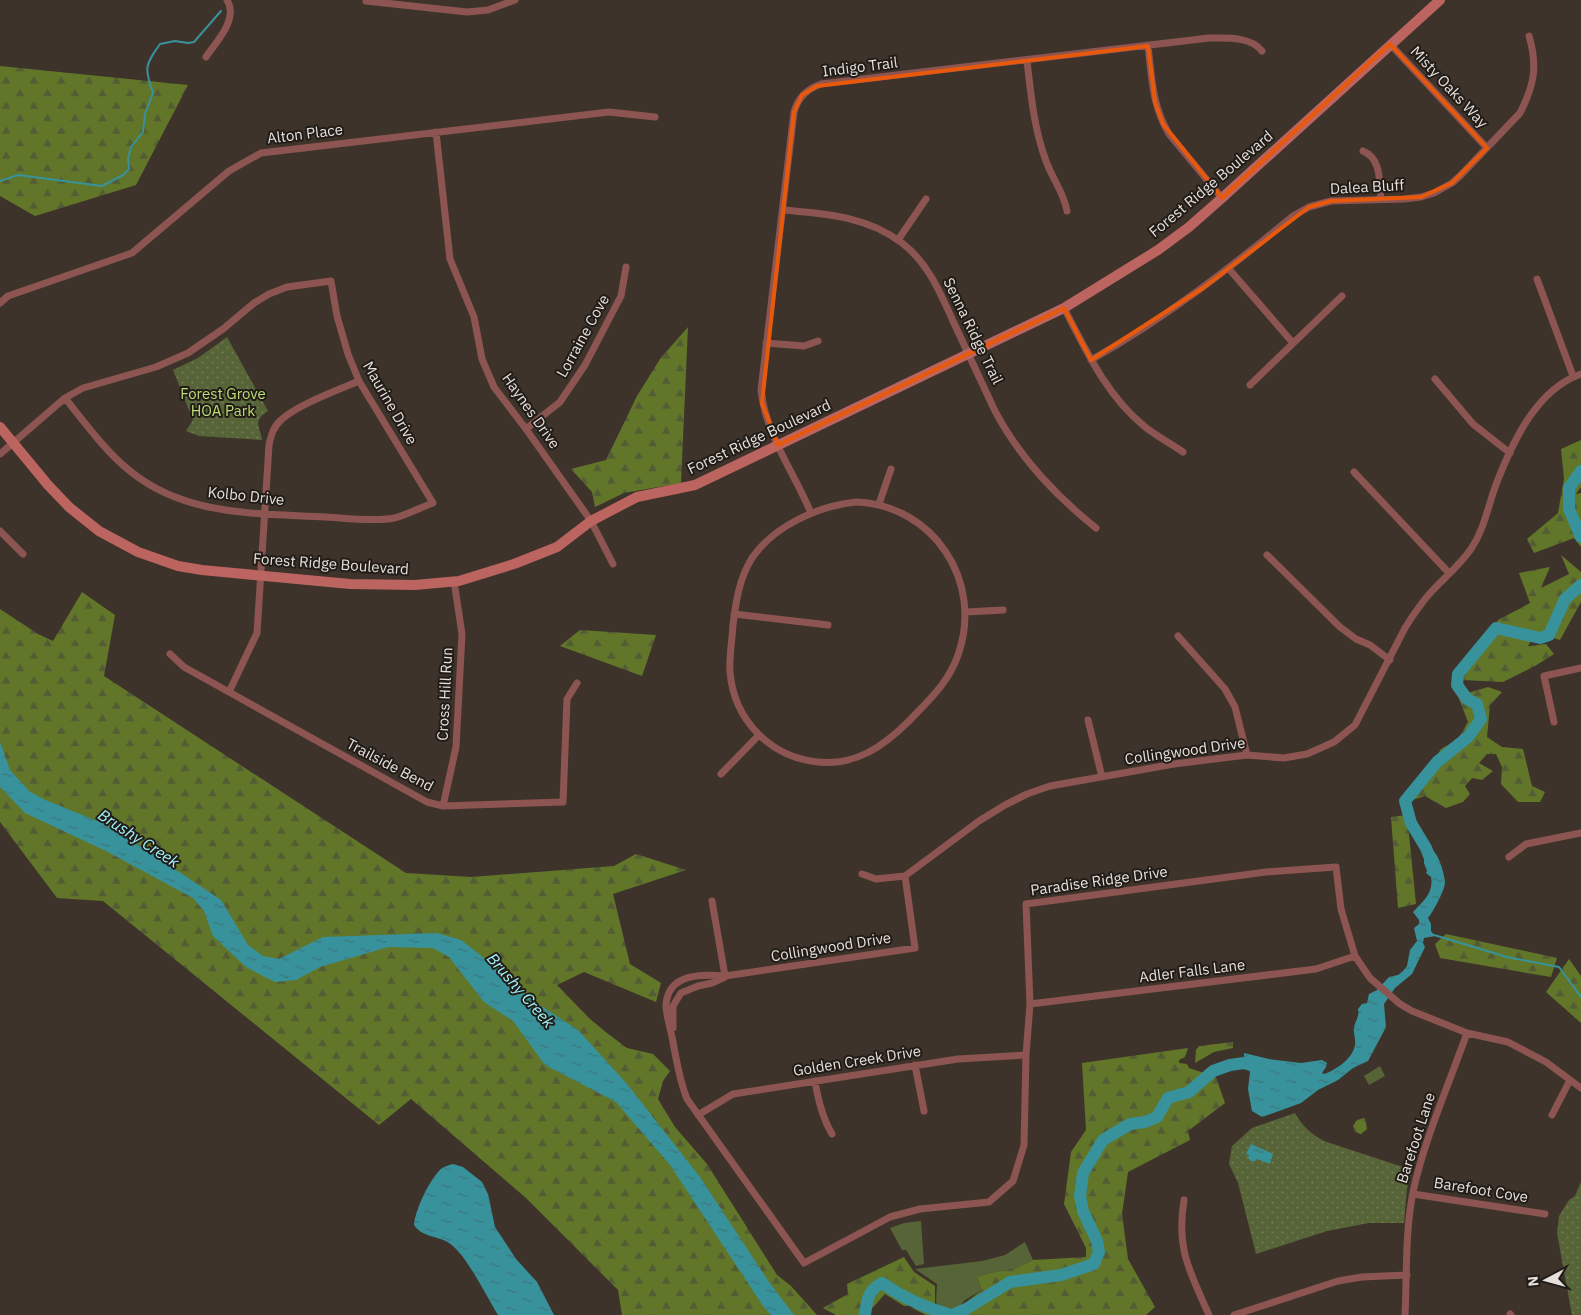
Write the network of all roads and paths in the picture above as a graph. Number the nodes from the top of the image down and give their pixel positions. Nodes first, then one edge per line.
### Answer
1 (227, 0) edge
2 (515, 0) edge
3 (1440, 0) edge
4 (366, 1) edge
5 (1529, 36) dead end
6 (1390, 44) junction
7 (1148, 46) junction
8 (1262, 51) dead end
9 (206, 57) dead end
10 (1027, 61) junction
11 (655, 116) dead end
12 (436, 132) junction
13 (1488, 148) junction
14 (1362, 151) dead end
15 (1222, 198) junction
16 (926, 199) dead end
17 (1381, 200) junction
18 (783, 210) junction
19 (1067, 211) dead end
20 (898, 240) junction
21 (626, 267) dead end
22 (1229, 269) junction
23 (1537, 279) dead end
24 (1342, 296) dead end
25 (0, 303) edge
26 (1064, 308) junction
27 (818, 341) dead end
28 (766, 343) junction
29 (1293, 343) junction
30 (969, 355) junction
31 (1091, 360) junction
32 (1581, 374) edge
33 (1573, 376) junction
34 (1435, 379) dead end
35 (359, 380) junction
36 (1250, 385) dead end
37 (65, 398) junction
38 (0, 427) edge
39 (526, 429) junction
40 (13, 443) junction
41 (778, 445) junction
42 (1183, 452) dead end
43 (1510, 453) junction
44 (0, 454) edge
45 (891, 469) dead end
46 (1354, 472) dead end
47 (433, 502) joint
48 (879, 504) junction
49 (264, 514) junction
50 (811, 514) junction
51 (591, 521) junction
52 (1096, 528) dead end
53 (0, 531) edge
54 (23, 554) dead end
55 (1267, 555) dead end
56 (614, 564) dead end
57 (1449, 573) junction
58 (262, 575) junction
59 (454, 581) junction
60 (1003, 610) dead end
61 (966, 612) junction
62 (734, 614) junction
63 (828, 625) dead end
64 (1178, 636) dead end
65 (170, 654) dead end
66 (1390, 660) junction
67 (1581, 668) edge
68 (577, 683) dead end
69 (229, 692) junction
70 (1088, 720) dead end
71 (1554, 722) dead end
72 (758, 736) junction
73 (1247, 755) junction
74 (721, 774) dead end
75 (1102, 777) junction
76 (443, 806) junction
77 (1581, 833) edge
78 (1509, 857) dead end
79 (862, 874) dead end
80 (905, 876) junction
81 (712, 901) dead end
82 (1355, 956) junction
83 (725, 976) junction
84 (1030, 1004) junction
85 (1467, 1033) junction
86 (674, 1042) junction
87 (1026, 1055) junction
88 (916, 1065) junction
89 (1570, 1080) junction
90 (815, 1081) junction
91 (1581, 1088) edge
92 (924, 1111) dead end
93 (698, 1115) junction
94 (1552, 1115) dead end
95 (832, 1134) dead end
96 (1413, 1194) junction
97 (1184, 1200) dead end
98 (1545, 1214) dead end
99 (804, 1263) joint
100 (1407, 1275) junction
101 (1209, 1315) edge
102 (1234, 1315) edge
103 (1405, 1315) edge

1 - 9 street
2 - 4 street
3 - 6 street, Forest Ridge Boulevard
5 - 13 street, Dalea Bluff
6 - 13 street, Misty Oaks Way
6 - 15 street, Forest Ridge Boulevard
7 - 8 street, Indigo Trail
7 - 10 street, Indigo Trail
7 - 15 street
10 - 18 street, Indigo Trail
10 - 19 street
11 - 12 street, Alton Place
12 - 25 street, Alton Place
12 - 39 street, Haynes Drive
13 - 17 street, Dalea Bluff
14 - 17 street
15 - 26 street, Forest Ridge Boulevard
16 - 20 street
17 - 22 street, Dalea Bluff
18 - 20 street, Senna Ridge Trail
18 - 28 street, Indigo Trail
20 - 30 street, Senna Ridge Trail
21 - 39 street, Lorraine Cove
22 - 29 street
22 - 31 street, Dalea Bluff
23 - 33 street
24 - 29 street
26 - 30 street, Forest Ridge Boulevard
26 - 31 street
27 - 28 street
28 - 41 street, Indigo Trail
29 - 36 street
30 - 41 street, Forest Ridge Boulevard
30 - 52 street, Senna Ridge Trail
31 - 42 street
32 - 33 street, Collingwood Drive
33 - 43 street, Collingwood Drive
34 - 43 street
35 - 37 street, Maurine Drive
35 - 47 street, Maurine Drive
35 - 49 street
37 - 40 street
37 - 49 street, Kolbo Drive
38 - 40 street, Forest Ridge Boulevard
39 - 51 street, Haynes Drive
40 - 44 street
40 - 58 street, Forest Ridge Boulevard
41 - 50 street, Indigo Trail
41 - 51 street, Forest Ridge Boulevard
43 - 57 street, Collingwood Drive
45 - 48 street
46 - 57 street
47 - 49 street, Kolbo Drive
48 - 50 street
48 - 61 street
49 - 58 street
50 - 62 street
51 - 56 street, Haynes Drive
51 - 59 street, Forest Ridge Boulevard
53 - 54 street
55 - 66 street
57 - 66 street, Collingwood Drive
58 - 59 street, Forest Ridge Boulevard
58 - 69 street
59 - 76 street, Cross Hill Run
60 - 61 street
61 - 72 street
62 - 63 street
62 - 72 street
64 - 73 street
65 - 69 street, Trailside Bend
66 - 73 street, Collingwood Drive
67 - 71 street
68 - 76 street, Trailside Bend
69 - 76 street, Trailside Bend
70 - 75 street
72 - 74 street
73 - 75 street, Collingwood Drive
75 - 80 street, Collingwood Drive
77 - 78 street
79 - 80 street
80 - 83 street, Collingwood Drive
81 - 83 street
82 - 84 street, Adler Falls Lane
82 - 84 street, Paradise Ridge Drive
82 - 85 street, Paradise Ridge Drive
83 - 86 street, Collingwood Drive
83 - 86 street, Collingwood Drive
84 - 87 street, Paradise Ridge Drive
85 - 89 street, Paradise Ridge Drive
85 - 96 street, Barefoot Lane
86 - 93 street, Collingwood Drive
87 - 88 street, Golden Creek Drive
87 - 99 street, Paradise Ridge Drive
88 - 90 street, Golden Creek Drive
88 - 92 street
89 - 91 street, Paradise Ridge Drive
89 - 94 street
90 - 93 street, Golden Creek Drive
90 - 95 street
93 - 99 street, Collingwood Drive
96 - 98 street, Barefoot Cove
96 - 100 street, Barefoot Lane
97 - 101 street
100 - 102 street
100 - 103 street, Barefoot Lane

